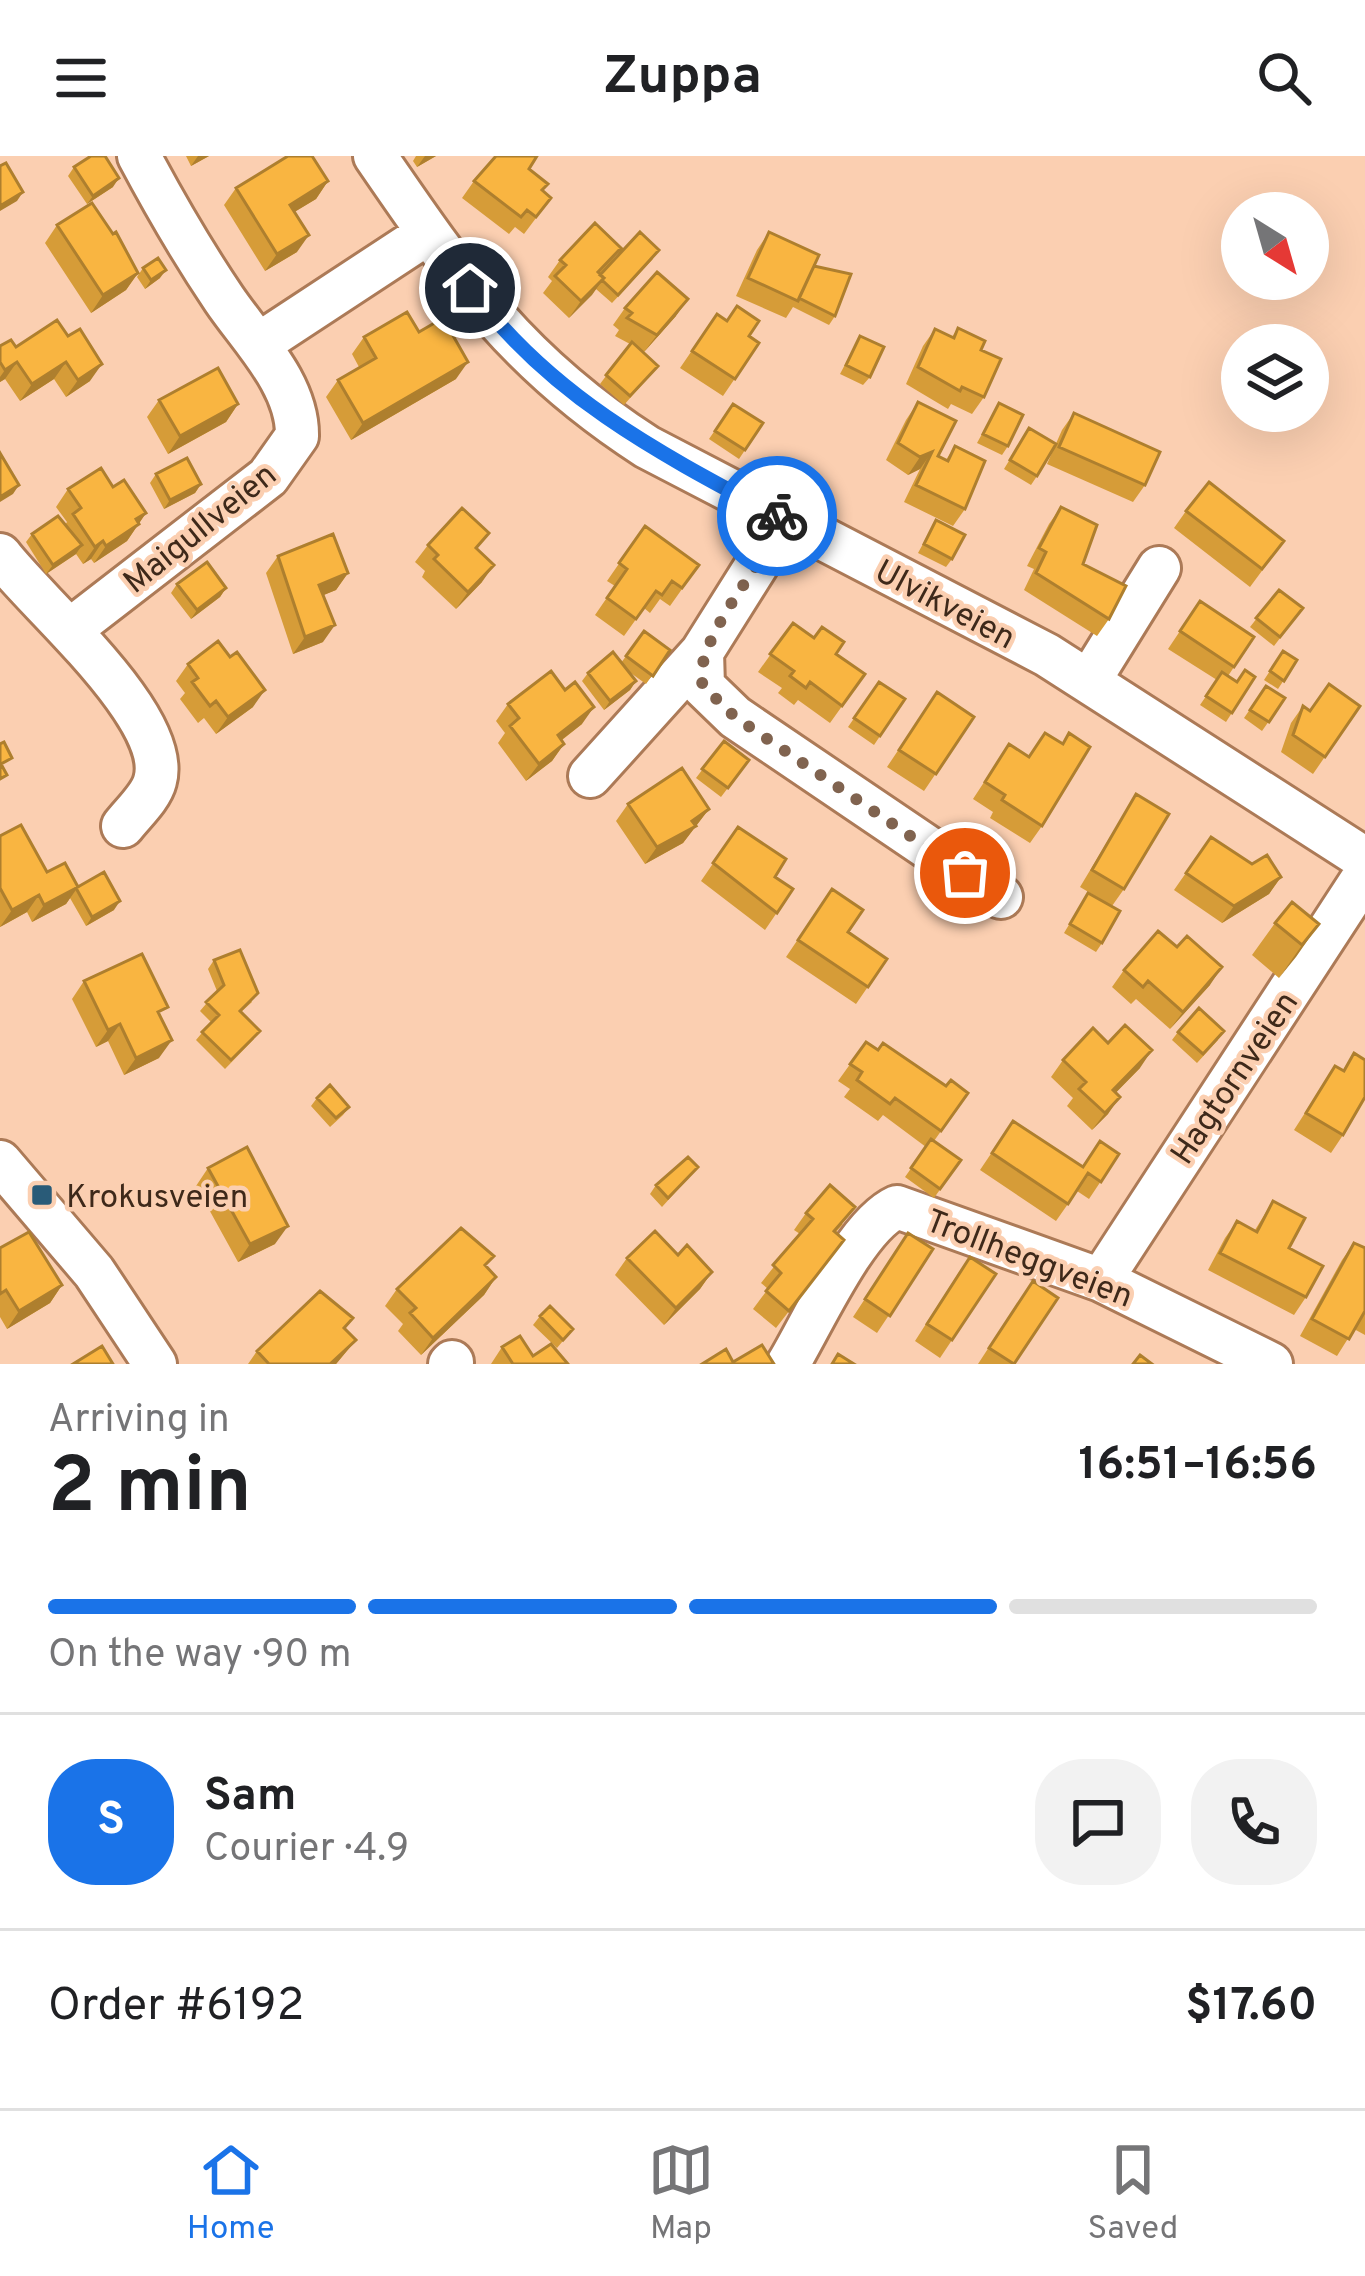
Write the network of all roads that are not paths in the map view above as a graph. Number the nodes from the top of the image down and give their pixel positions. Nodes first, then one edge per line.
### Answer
1 (139, 156) edge
2 (375, 156) edge
3 (428, 233) junction
4 (259, 344) junction
5 (785, 520) junction
6 (0, 555) edge
7 (1160, 568) dead end
8 (70, 630) junction
9 (702, 652) junction
10 (1089, 681) junction
11 (590, 776) dead end
12 (123, 826) dead end
13 (1365, 859) edge
14 (1365, 875) edge
15 (1001, 897) dead end
16 (0, 1162) edge
17 (1101, 1280) junction
18 (155, 1364) edge
19 (788, 1364) edge
20 (1271, 1364) edge

1 - 4 street, Maigullveien
2 - 3 street, Ulvikveien
3 - 4 street
3 - 5 street, Ulvikveien
4 - 8 street, Maigullveien
5 - 9 street
5 - 10 street, Ulvikveien
6 - 8 street
7 - 10 street
8 - 12 street
9 - 11 street
9 - 15 street
10 - 13 street, Ulvikveien
14 - 17 street, Hagtornveien
16 - 18 street
17 - 19 street, Trollheggveien
17 - 20 street, Trollheggveien

